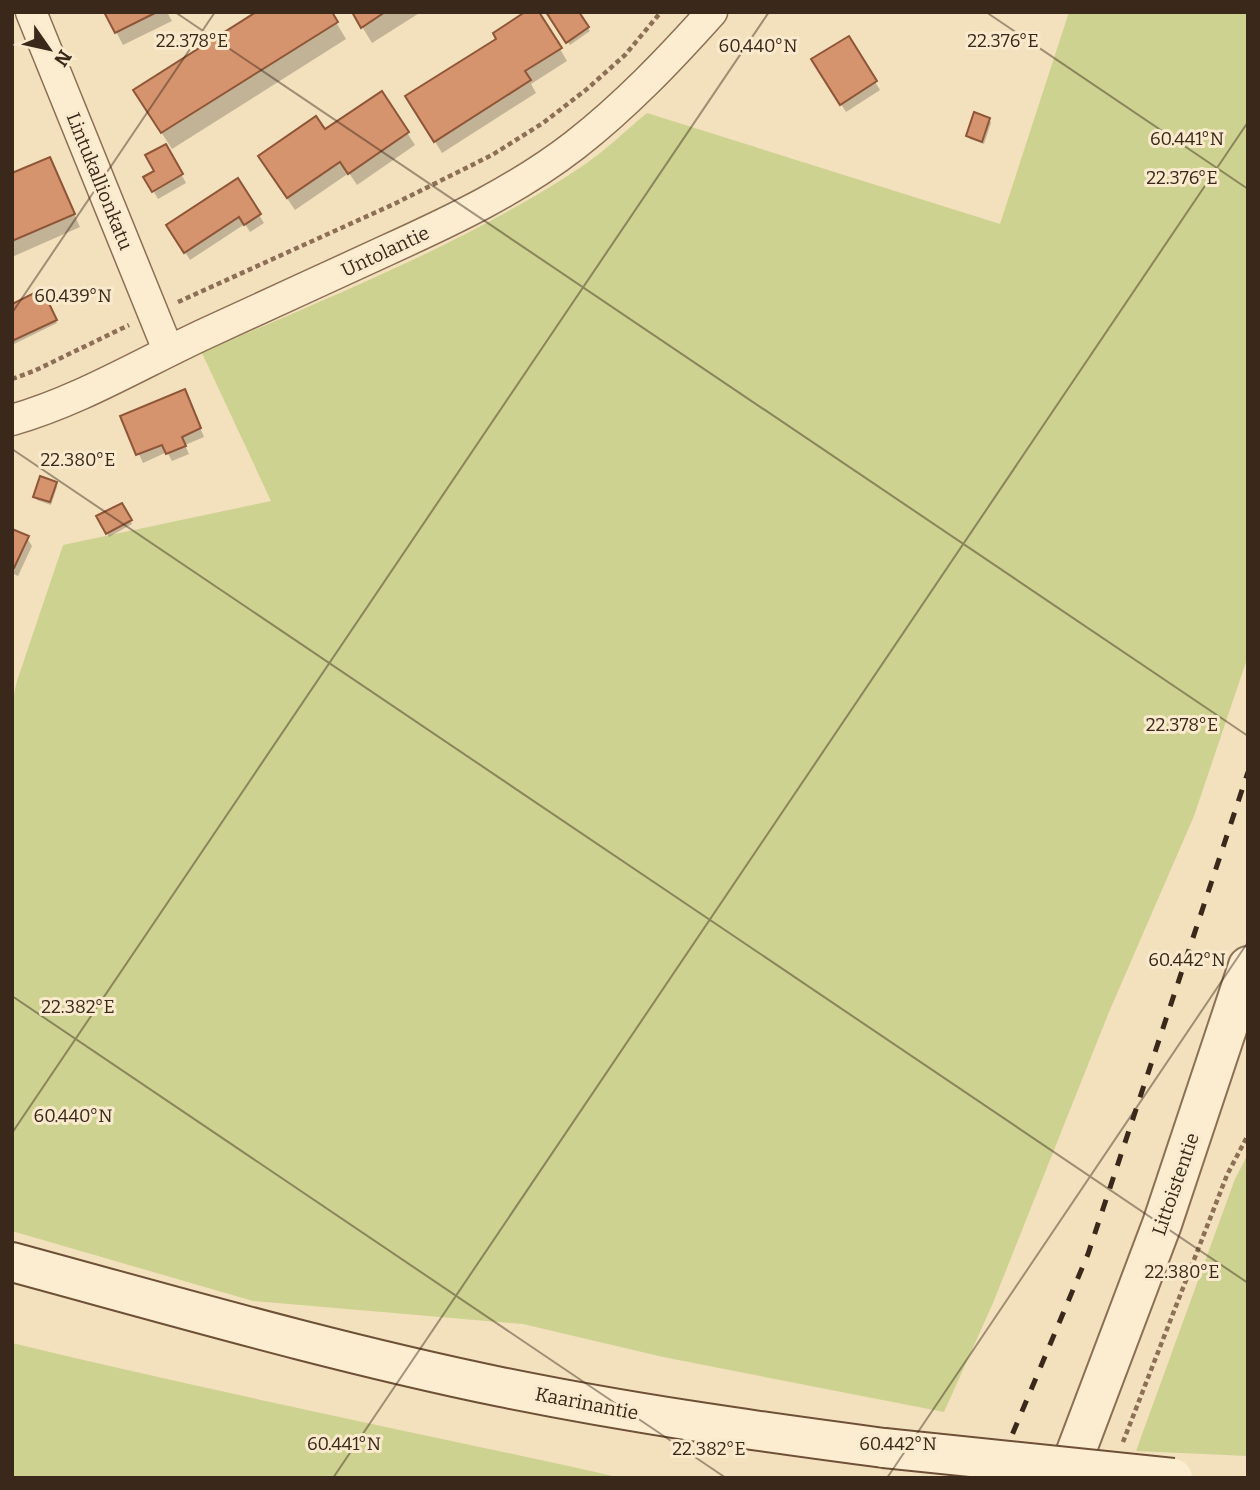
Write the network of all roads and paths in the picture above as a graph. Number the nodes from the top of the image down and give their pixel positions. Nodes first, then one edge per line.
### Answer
1 (31, 12) edge
2 (661, 12) edge
3 (712, 12) edge
4 (155, 313) junction
5 (168, 350) junction
6 (12, 379) edge
7 (12, 420) edge
8 (1248, 966) edge
9 (1241, 1008) edge
10 (1248, 1135) edge
11 (12, 1262) edge
12 (1118, 1452) dead end
13 (1066, 1478) edge
14 (1173, 1478) edge

1 - 4 street, Lintukallionkatu
2 - 4 path
3 - 5 street, Untolantie
4 - 5 street, Lintukallionkatu
4 - 6 path
5 - 7 street, Untolantie
8 - 9 main road, Littoistentie
9 - 13 main road, Littoistentie
10 - 12 path
11 - 14 main road, Kaarinantie, bridge

